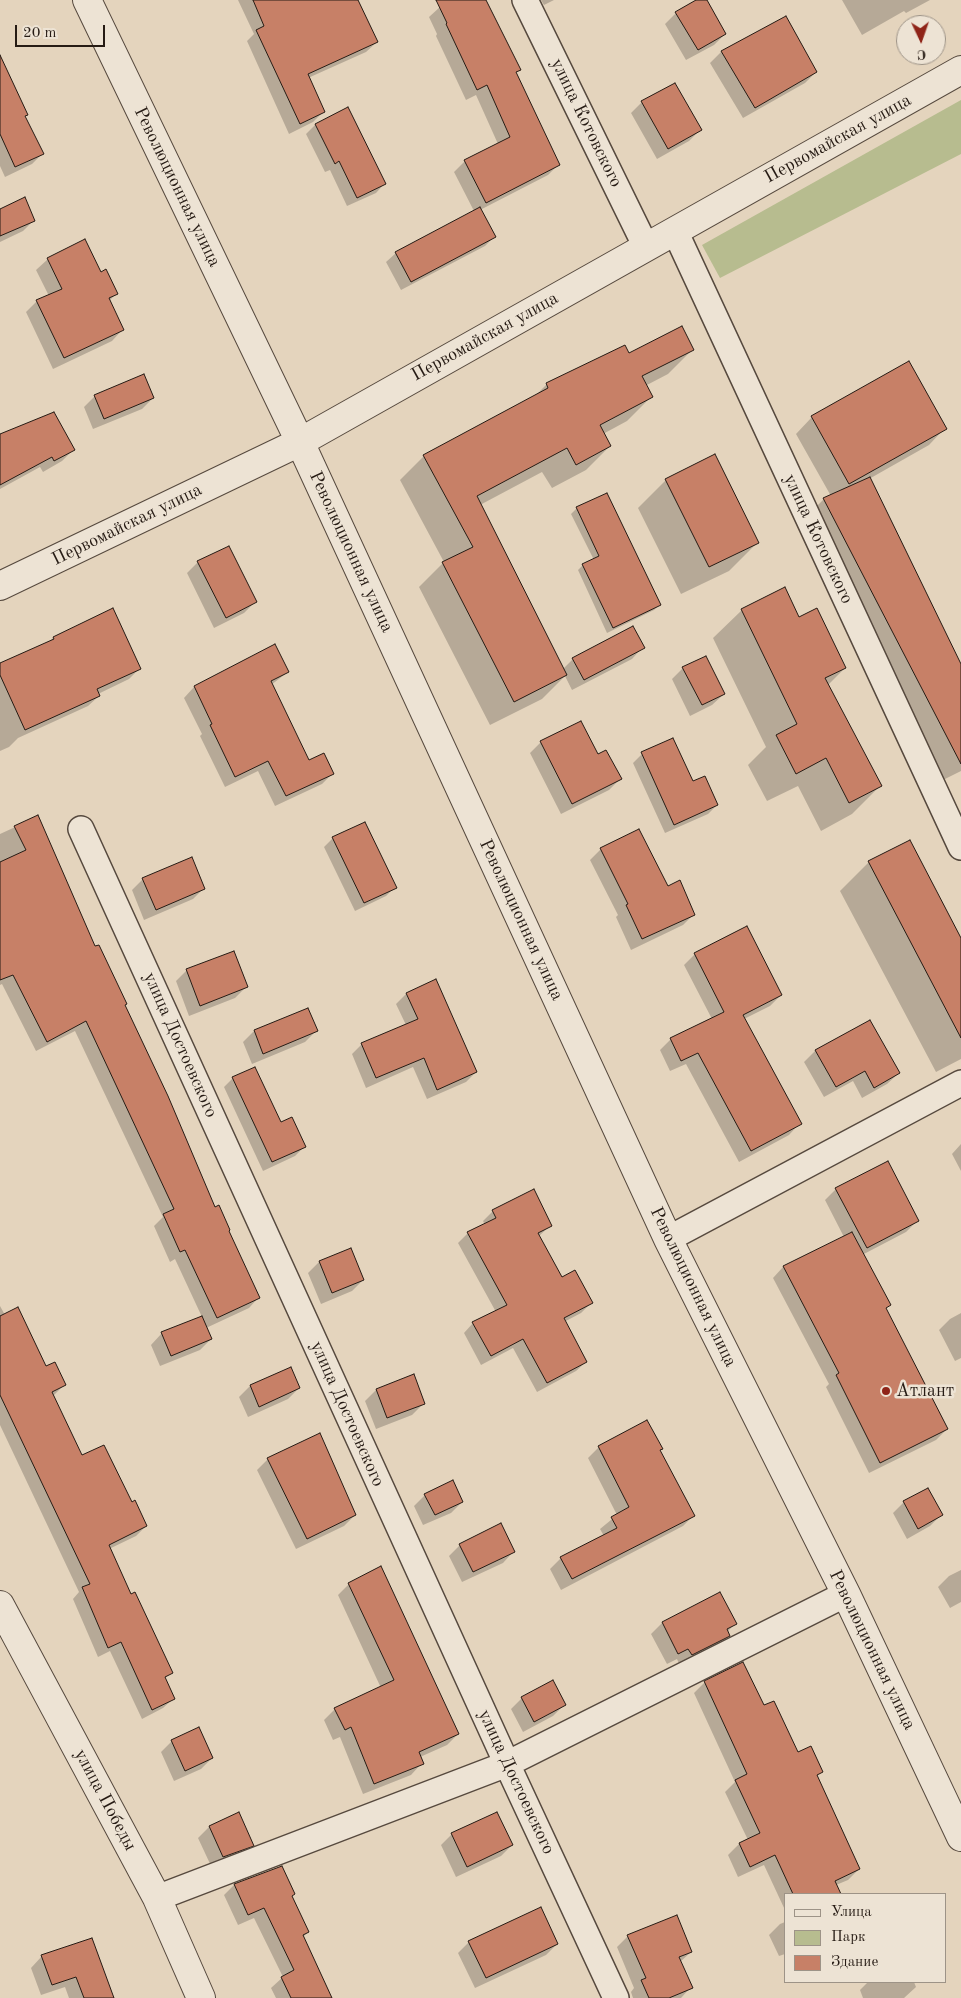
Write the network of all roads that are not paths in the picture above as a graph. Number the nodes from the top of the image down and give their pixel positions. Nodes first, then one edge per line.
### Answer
1 (87, 0) edge
2 (526, 0) edge
3 (961, 70) edge
4 (675, 231) junction
5 (646, 247) junction
6 (300, 442) junction
7 (0, 586) edge
8 (81, 829) dead end
9 (961, 847) edge
10 (961, 1083) edge
11 (668, 1239) junction
12 (846, 1594) junction
13 (0, 1605) edge
14 (507, 1764) junction
15 (961, 1837) edge
16 (157, 1898) junction
17 (201, 1998) edge
18 (616, 1998) edge

1 - 6 street, Революционная улица
2 - 5 street, улица Котовского
3 - 4 street, Первомайская улица
4 - 5 street, Первомайская улица
4 - 9 street, улица Котовского
5 - 6 street, Первомайская улица
6 - 7 street, Первомайская улица
6 - 11 street, Революционная улица
8 - 14 street, улица Достоевского
10 - 11 street
11 - 12 street, Революционная улица
12 - 14 street
12 - 15 street, Революционная улица
13 - 16 street, улица Победы
14 - 16 street
14 - 18 street, улица Достоевского
16 - 17 street, улица Победы

